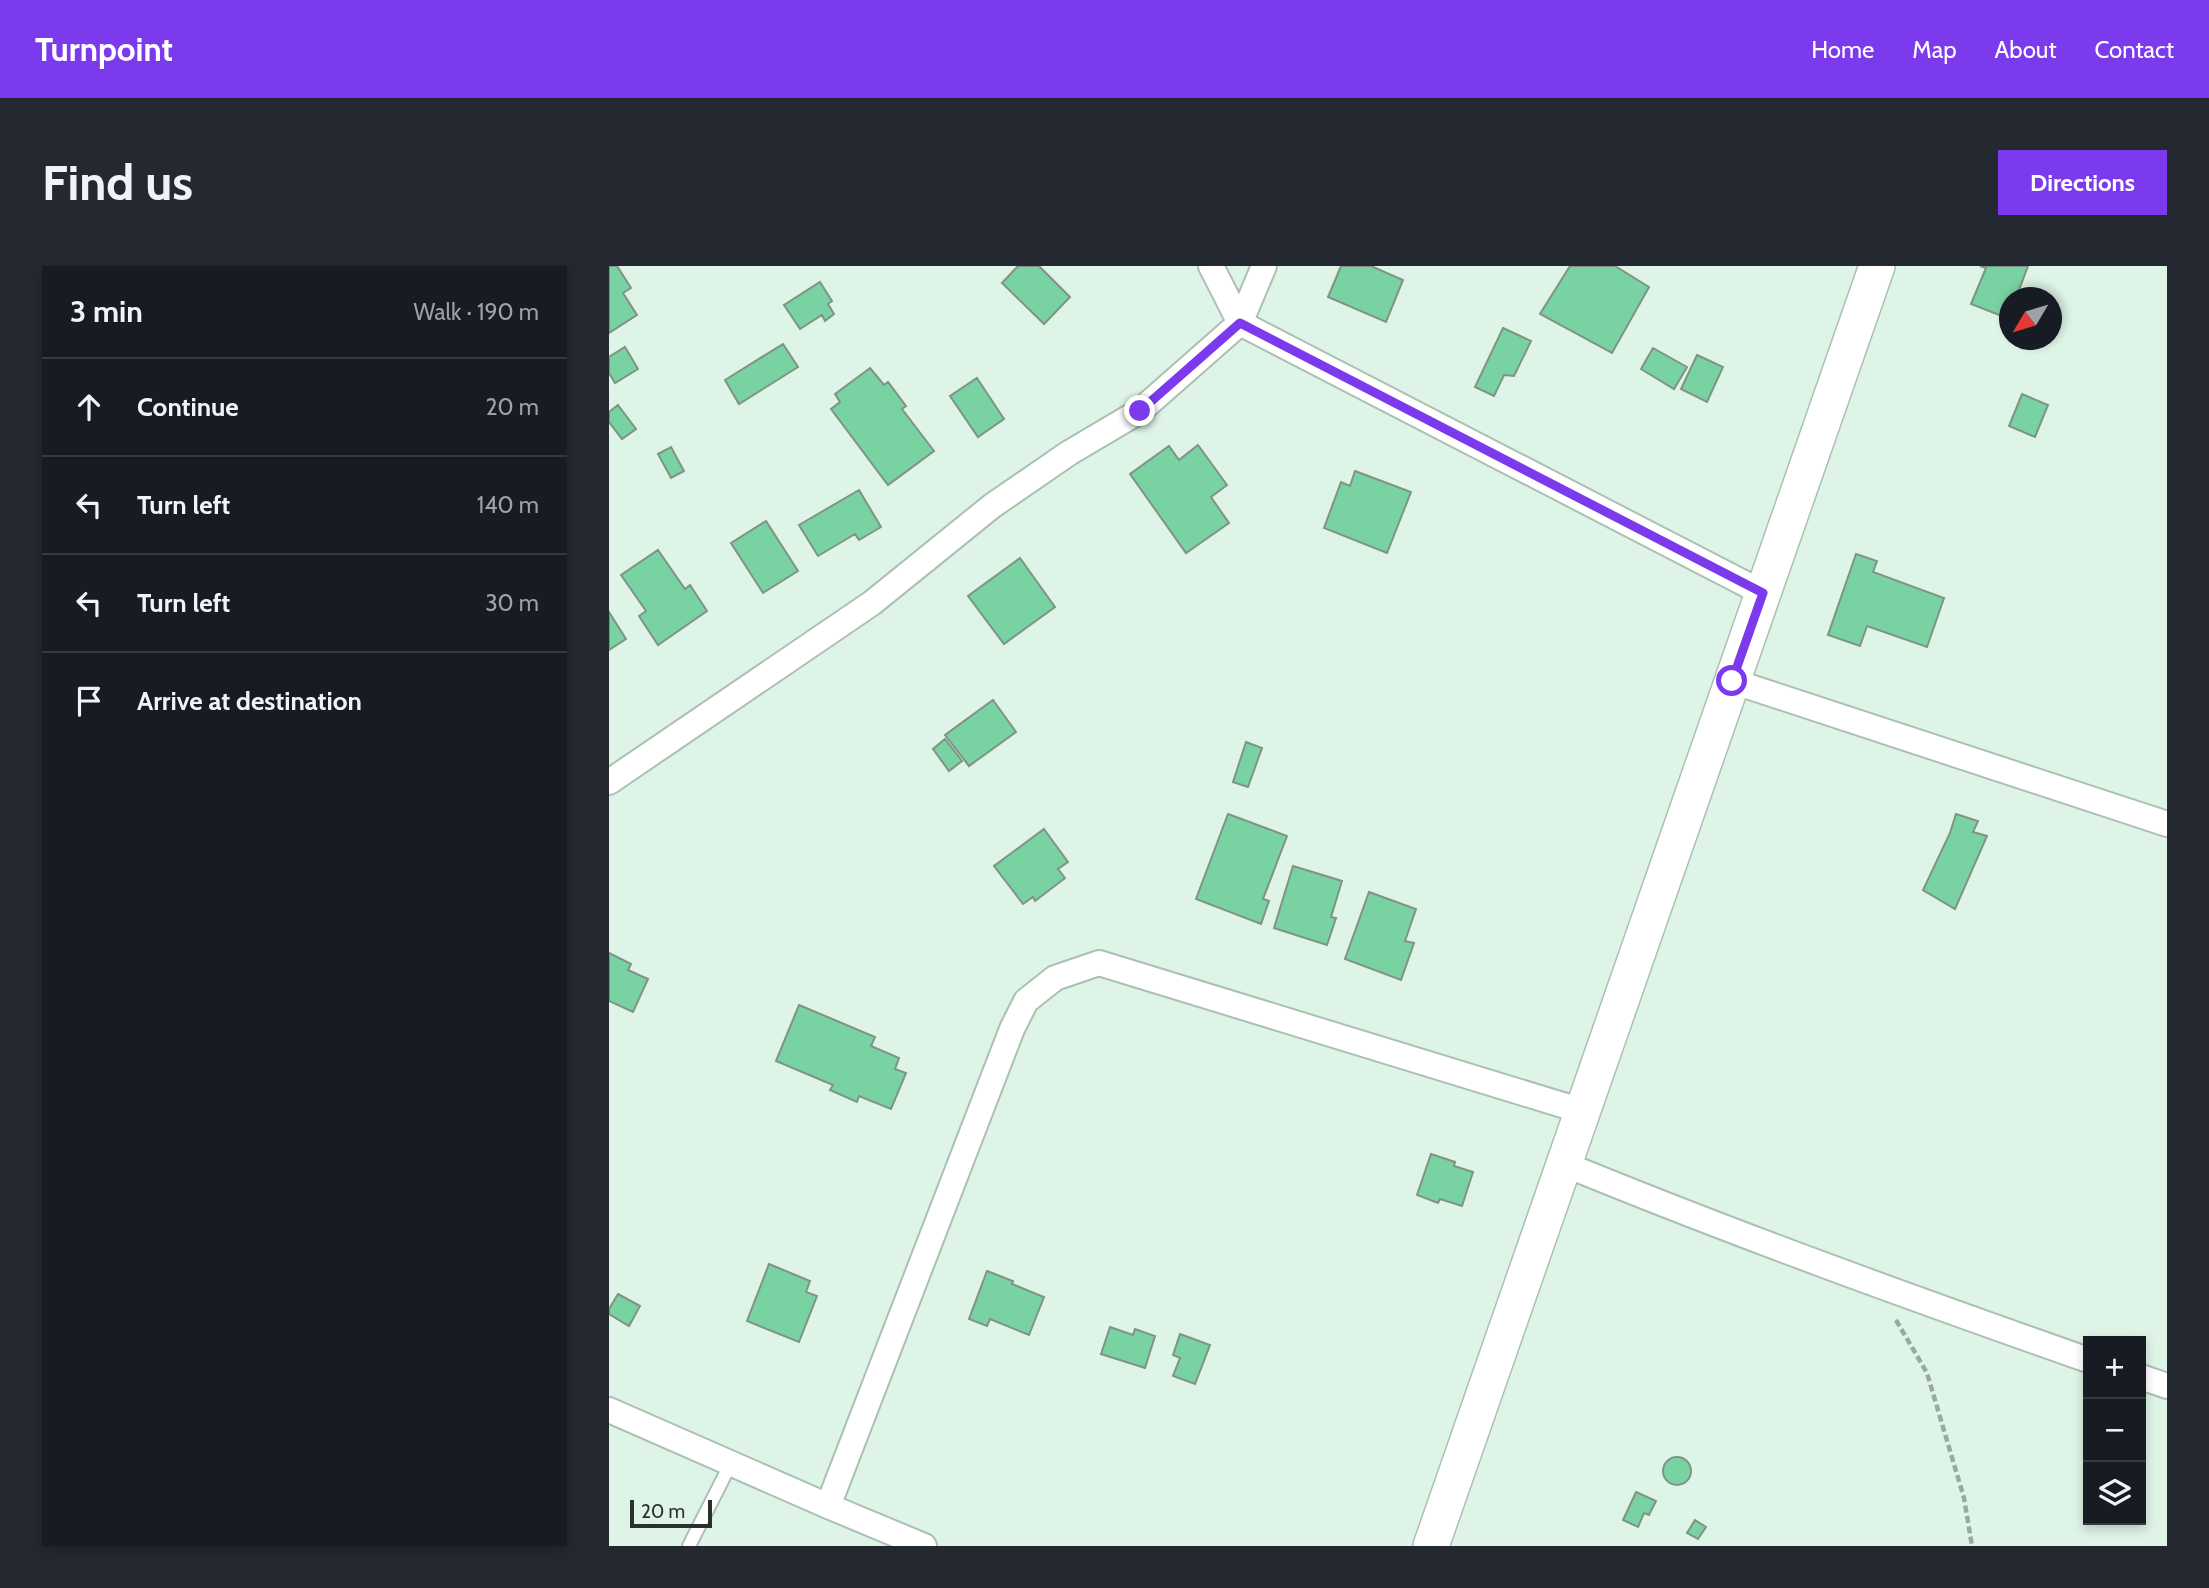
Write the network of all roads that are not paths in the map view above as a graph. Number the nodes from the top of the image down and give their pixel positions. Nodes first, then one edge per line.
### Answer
1 (1211, 266) edge
2 (1264, 266) edge
3 (1877, 266) edge
4 (1240, 323) junction
5 (1763, 593) junction
6 (1732, 681) junction
7 (609, 782) edge
8 (2167, 824) edge
9 (1581, 1111) junction
10 (1564, 1164) junction
11 (2083, 1358) edge
12 (2146, 1379) edge
13 (2167, 1386) edge
14 (609, 1410) edge
15 (731, 1463) junction
16 (828, 1506) junction
17 (689, 1546) edge
18 (924, 1546) edge
19 (1431, 1546) edge

1 - 4 street
2 - 4 street
3 - 5 street
4 - 5 street
4 - 7 street
5 - 6 street
6 - 8 street
6 - 9 street
9 - 10 street
9 - 16 street
10 - 11 street
10 - 19 street
12 - 13 street
14 - 15 street
15 - 16 street
15 - 17 lane
16 - 18 street

